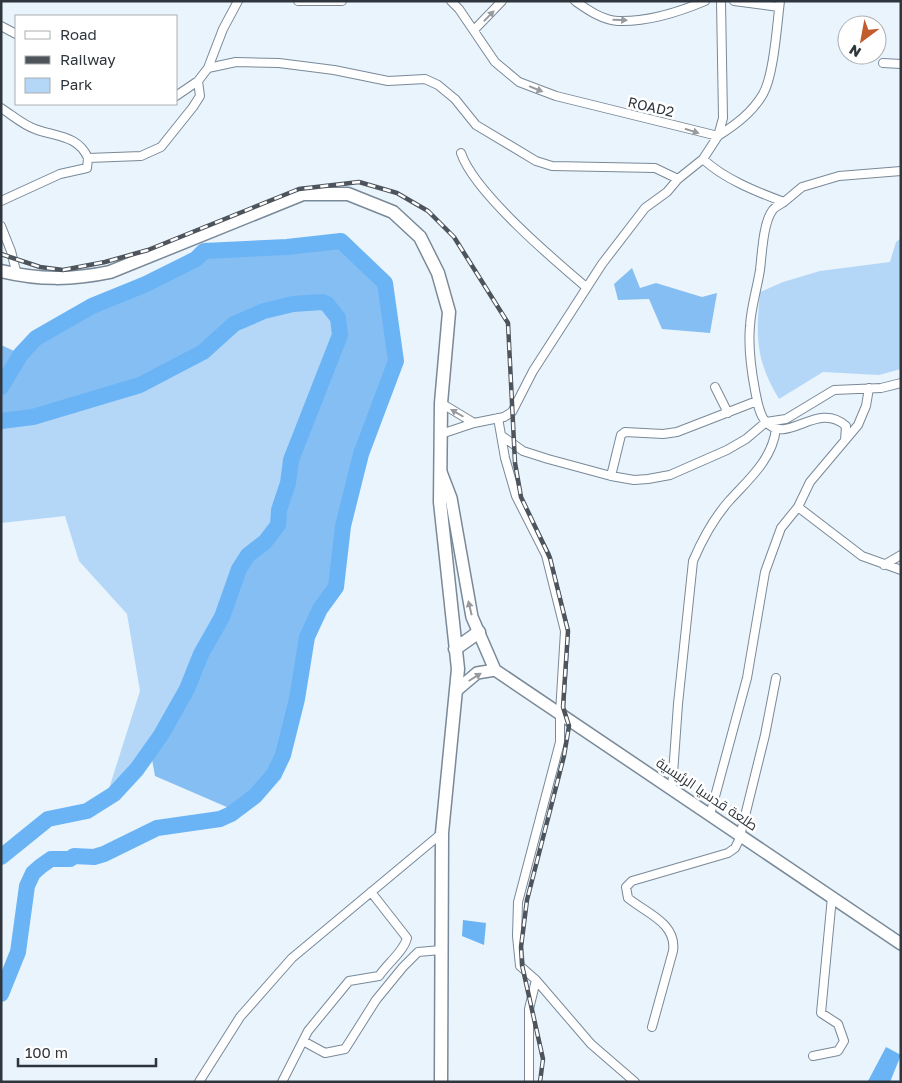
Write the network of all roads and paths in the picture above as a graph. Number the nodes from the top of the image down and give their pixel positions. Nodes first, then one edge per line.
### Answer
1 (238, 1) edge
2 (298, 1) edge
3 (342, 1) edge
4 (451, 1) edge
5 (502, 1) edge
6 (575, 1) edge
7 (705, 1) edge
8 (721, 1) edge
9 (734, 1) edge
10 (327, 2) edge
11 (779, 4) edge
12 (1, 26) edge
13 (474, 30) junction
14 (15, 33) edge
15 (887, 63) edge
16 (901, 64) edge
17 (208, 68) junction
18 (198, 81) junction
19 (178, 95) edge
20 (1, 108) edge
21 (718, 136) junction
22 (461, 153) dead end
23 (88, 158) junction
24 (703, 159) junction
25 (901, 171) edge
26 (678, 179) junction
27 (1, 201) edge
28 (784, 202) junction
29 (1, 226) edge
30 (1, 271) edge
31 (17, 274) junction
32 (586, 287) junction
33 (901, 382) edge
34 (715, 387) dead end
35 (869, 388) junction
36 (757, 401) junction
37 (441, 403) junction
38 (728, 413) junction
39 (498, 418) junction
40 (474, 422) junction
41 (766, 422) junction
42 (776, 429) junction
43 (440, 434) junction
44 (502, 436) junction
45 (845, 440) junction
46 (440, 470) junction
47 (611, 476) junction
48 (798, 507) junction
49 (901, 555) edge
50 (884, 566) junction
51 (901, 570) edge
52 (479, 632) junction
53 (456, 649) junction
54 (495, 670) junction
55 (776, 678) dead end
56 (457, 690) junction
57 (560, 713) junction
58 (672, 788) junction
59 (710, 815) junction
60 (442, 833) junction
61 (740, 835) junction
62 (371, 892) junction
63 (832, 897) junction
64 (901, 944) edge
65 (441, 950) junction
66 (536, 980) junction
67 (652, 1028) dead end
68 (303, 1042) junction
69 (813, 1056) dead end
70 (202, 1081) edge
71 (282, 1082) edge
72 (441, 1082) edge
73 (529, 1082) edge
74 (635, 1082) edge

1 - 17 street
2 - 10 street
3 - 10 street
4 - 13 street, ROAD2
13 -> 5 street
6 -> 7 street
8 - 21 street
9 - 11 street
11 - 21 street
12 - 14 street
13 -> 21 street, ROAD2
15 - 16 street
17 - 18 street
17 - 26 street
18 - 19 street
18 - 23 street
20 - 23 street
21 - 24 street
22 - 32 street
23 - 27 street
24 - 26 street
24 - 28 street
25 - 28 street
26 - 32 street
28 - 36 street
29 - 31 street
30 - 31 main road
31 - 37 main road
32 - 39 street
33 - 35 street
34 - 38 street
35 - 41 street
35 - 45 street
36 - 38 street
36 - 41 street
40 -> 37 street
37 - 43 main road
38 - 47 street
39 - 40 street
39 - 44 street
40 - 43 street
41 - 42 street
41 - 47 street
42 - 45 street
42 - 58 street
43 - 46 main road
44 - 47 street
44 - 57 street
45 - 48 street
52 -> 46 main road
46 - 53 main road
48 - 50 street
48 - 59 street
49 - 50 street
50 - 51 street
52 - 53 main road
52 - 54 main road
53 - 56 main road
56 -> 54 main road
54 - 57 main road, طلعة قدسيا الرئيسية
55 - 61 street
56 - 60 main road
57 - 58 main road, طلعة قدسيا الرئيسية
57 - 66 street
58 - 59 main road, طلعة قدسيا الرئيسية
59 - 61 main road, طلعة قدسيا الرئيسية
60 - 62 street
60 - 65 main road
61 - 63 main road, طلعة قدسيا الرئيسية
61 - 67 street
62 - 68 street
62 - 70 street
63 - 64 main road, طلعة قدسيا الرئيسية
63 - 69 street
65 - 68 street
65 - 72 main road
66 - 73 street
66 - 74 street
68 - 71 street

